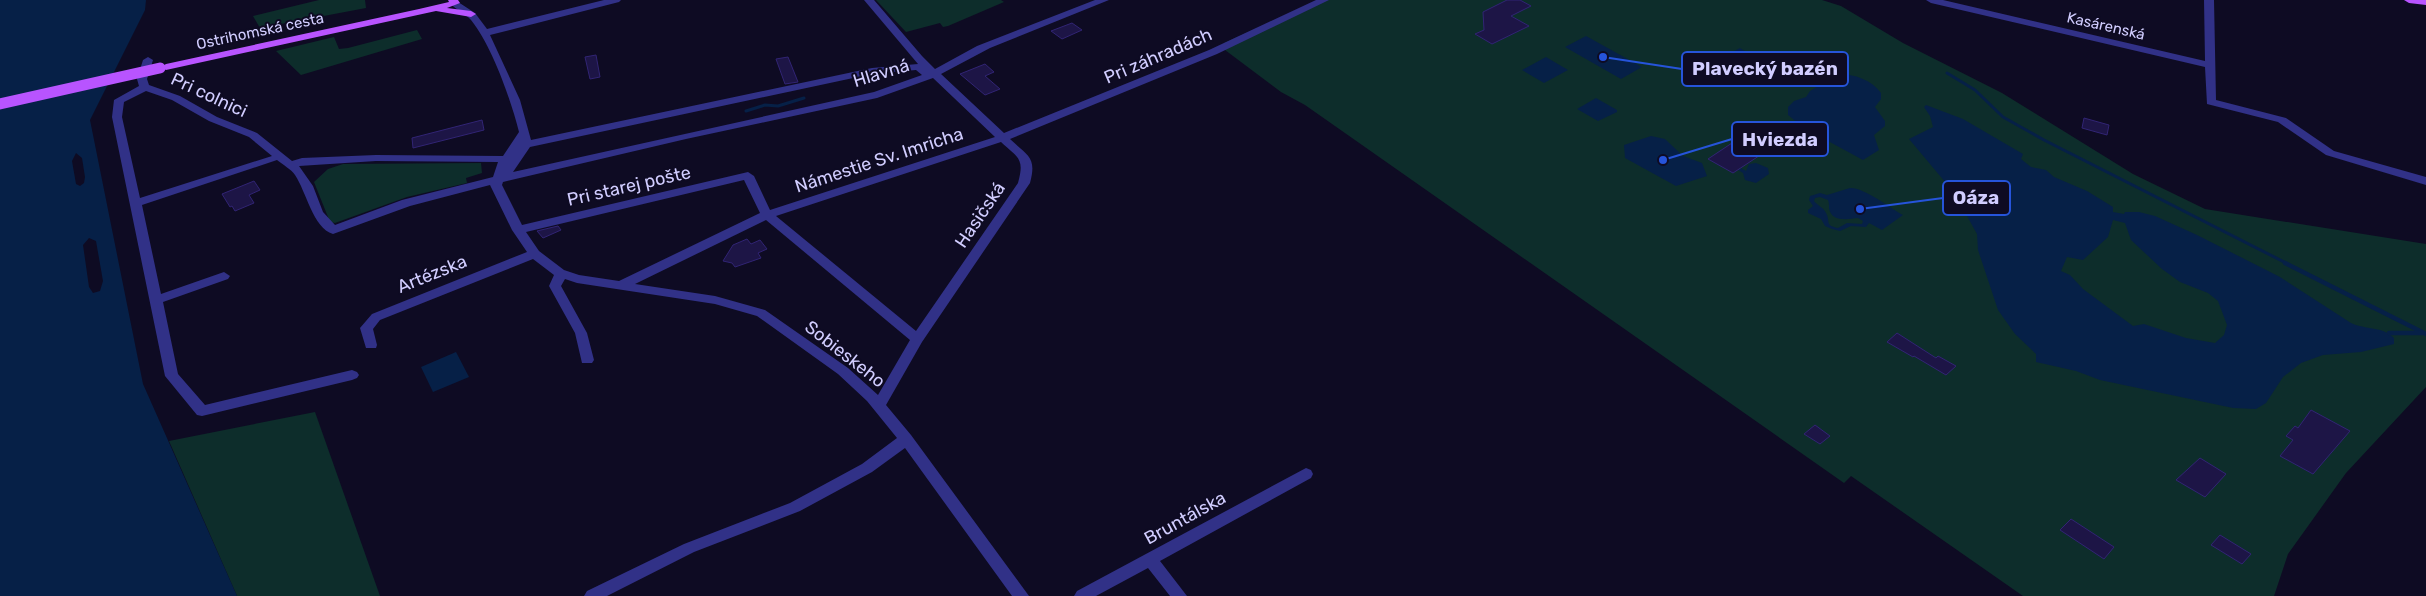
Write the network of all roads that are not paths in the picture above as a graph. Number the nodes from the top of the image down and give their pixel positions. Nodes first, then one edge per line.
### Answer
1 (616, 0) edge
2 (869, 0) edge
3 (1104, 0) edge
4 (1324, 0) edge
5 (1931, 0) edge
6 (2209, 0) edge
7 (2409, 0) edge
8 (454, 1) edge
9 (2426, 2) edge
10 (439, 3) edge
11 (420, 10) junction
12 (471, 14) junction
13 (485, 33) junction
14 (148, 60) dead end
15 (2212, 65) junction
16 (927, 70) junction
17 (145, 87) junction
18 (0, 104) edge
19 (525, 138) junction
20 (1002, 138) junction
21 (275, 158) junction
22 (503, 159) dead end
23 (292, 165) junction
24 (498, 180) junction
25 (2426, 181) edge
26 (136, 203) junction
27 (767, 216) junction
28 (519, 230) junction
29 (533, 254) junction
30 (561, 274) junction
31 (224, 276) dead end
32 (620, 286) junction
33 (156, 300) junction
34 (917, 339) junction
35 (371, 345) dead end
36 (586, 360) dead end
37 (352, 375) dead end
38 (880, 405) junction
39 (906, 439) junction
40 (1306, 474) dead end
41 (1150, 559) junction
42 (592, 596) edge
43 (1021, 596) edge
44 (1082, 596) edge
45 (1178, 596) edge

1 - 13 street
2 - 16 street, Hasičská
3 - 16 street, Hlavná
4 - 20 street, Pri záhradách
5 - 15 street, Kasárenská
6 - 15 street
7 - 9 main road
8 - 10 main road
8 - 12 street
10 - 11 main road
11 - 12 main road
11 - 18 main road, bridge
12 - 13 street
13 - 19 street
14 - 17 street, Pri colnici
15 - 25 street
16 - 19 street, Hlavná
16 - 20 street, Hasičská
16 - 24 street, Hlavná
17 - 21 street, Pri colnici
17 - 26 street
19 - 24 street
20 - 27 street, Námestie Sv. Imricha
20 - 34 street, Hasičská
21 - 23 street, Pri colnici
21 - 26 street
22 - 23 street
23 - 24 street, Hlavná
24 - 28 street, Sobieskeho
26 - 33 street
27 - 28 street, Pri starej pošte
27 - 32 street, Námestie Sv. Imricha
27 - 34 street
28 - 29 street, Sobieskeho
29 - 30 street, Sobieskeho
29 - 35 street, Artézska
30 - 32 street, Sobieskeho
30 - 36 street
31 - 33 street
32 - 38 street, Sobieskeho
33 - 37 street
34 - 38 street, Hasičská
38 - 39 street, Sobieskeho
39 - 42 street
39 - 43 street, Sobieskeho
40 - 41 street, Bruntálska
41 - 44 street, Bruntálska
41 - 45 street

